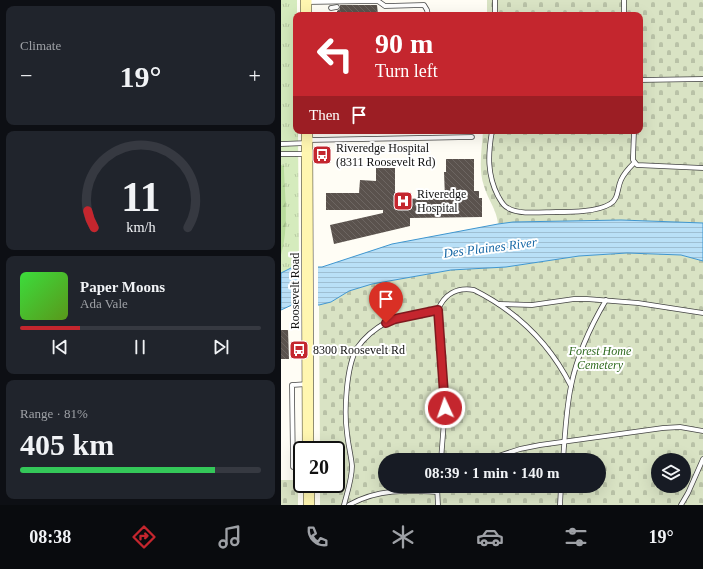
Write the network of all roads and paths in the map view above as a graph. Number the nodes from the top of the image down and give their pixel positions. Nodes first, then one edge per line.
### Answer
1 (495, 0) edge
2 (624, 0) edge
3 (306, 1) edge
4 (385, 6) junction
5 (337, 7) dead end
6 (378, 7) dead end
7 (331, 8) dead end
8 (306, 12) edge
9 (427, 12) edge
10 (495, 12) edge
11 (624, 12) edge
12 (703, 79) edge
13 (643, 80) edge
14 (492, 134) edge
15 (634, 134) edge
16 (472, 137) dead end
17 (307, 142) edge
18 (281, 144) edge
19 (281, 154) edge
20 (635, 163) junction
21 (703, 168) edge
22 (606, 300) junction
23 (497, 304) junction
24 (438, 310) junction
25 (703, 313) edge
26 (308, 384) junction
27 (571, 386) junction
28 (703, 431) edge
29 (309, 441) edge
30 (564, 442) junction
31 (442, 453) edge
32 (508, 453) edge
33 (563, 453) edge
34 (703, 459) edge
35 (293, 467) dead end
36 (309, 493) edge
37 (382, 493) edge
38 (437, 493) edge
39 (561, 493) edge
40 (309, 505) edge
41 (344, 505) edge
42 (349, 505) edge
43 (438, 505) edge
44 (560, 505) edge
45 (681, 505) edge

1 - 10 lane
2 - 11 lane
3 - 4 lane
3 - 8 main road
4 - 6 lane
4 - 9 lane
5 - 7 lane
12 - 13 lane
14 - 20 lane
15 - 20 lane
16 - 17 lane
17 - 18 lane
17 - 19 lane
17 - 26 main road, Roosevelt Road
20 - 21 lane
22 - 23 lane
22 - 25 lane
22 - 27 lane
23 - 24 lane
23 - 27 lane
24 - 31 lane
24 - 41 lane
26 - 29 main road, Roosevelt Road
26 - 35 lane
27 - 30 lane
28 - 30 lane
30 - 32 lane
30 - 33 lane
34 - 45 lane
36 - 40 main road
37 - 42 lane
38 - 43 lane
39 - 44 lane

